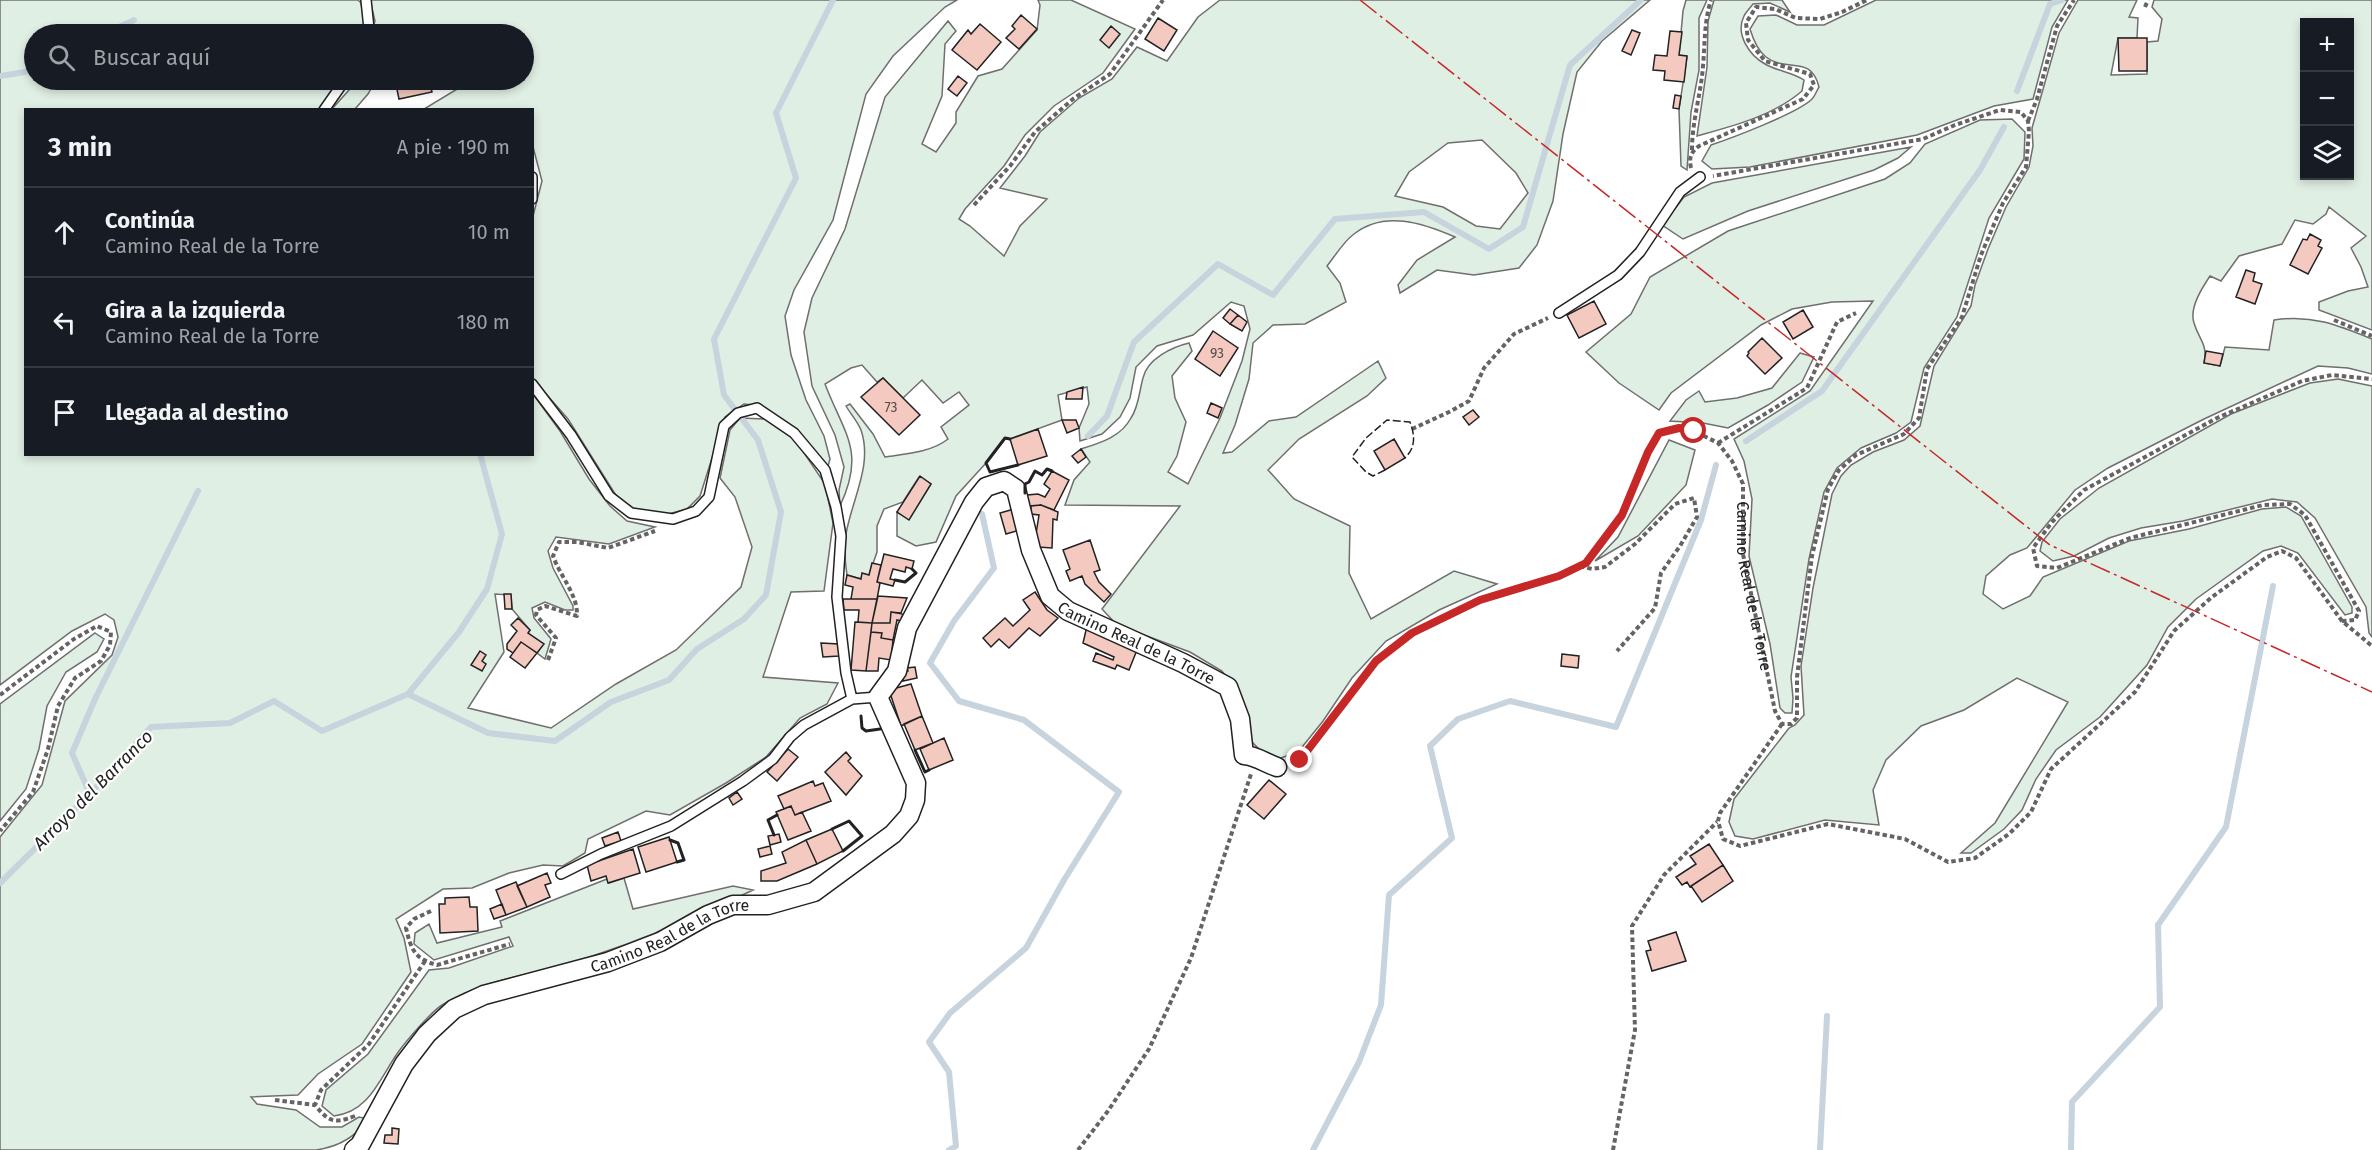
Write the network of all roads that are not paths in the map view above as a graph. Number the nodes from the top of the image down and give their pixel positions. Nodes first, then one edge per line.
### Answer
1 (366, 0) edge
2 (368, 24) edge
3 (338, 90) edge
4 (325, 108) edge
5 (1700, 177) road end
6 (1559, 313) road end
7 (534, 387) edge
8 (878, 697) junction
9 (852, 699) junction
10 (1277, 767) road end
11 (561, 874) dead end
12 (354, 1150) edge

1 - 2 lane
3 - 4 lane
5 - 6 lane
7 - 9 lane
8 - 9 lane
8 - 10 street, Camino Real de la Torre
8 - 12 street, Camino Real de la Torre
9 - 11 lane

